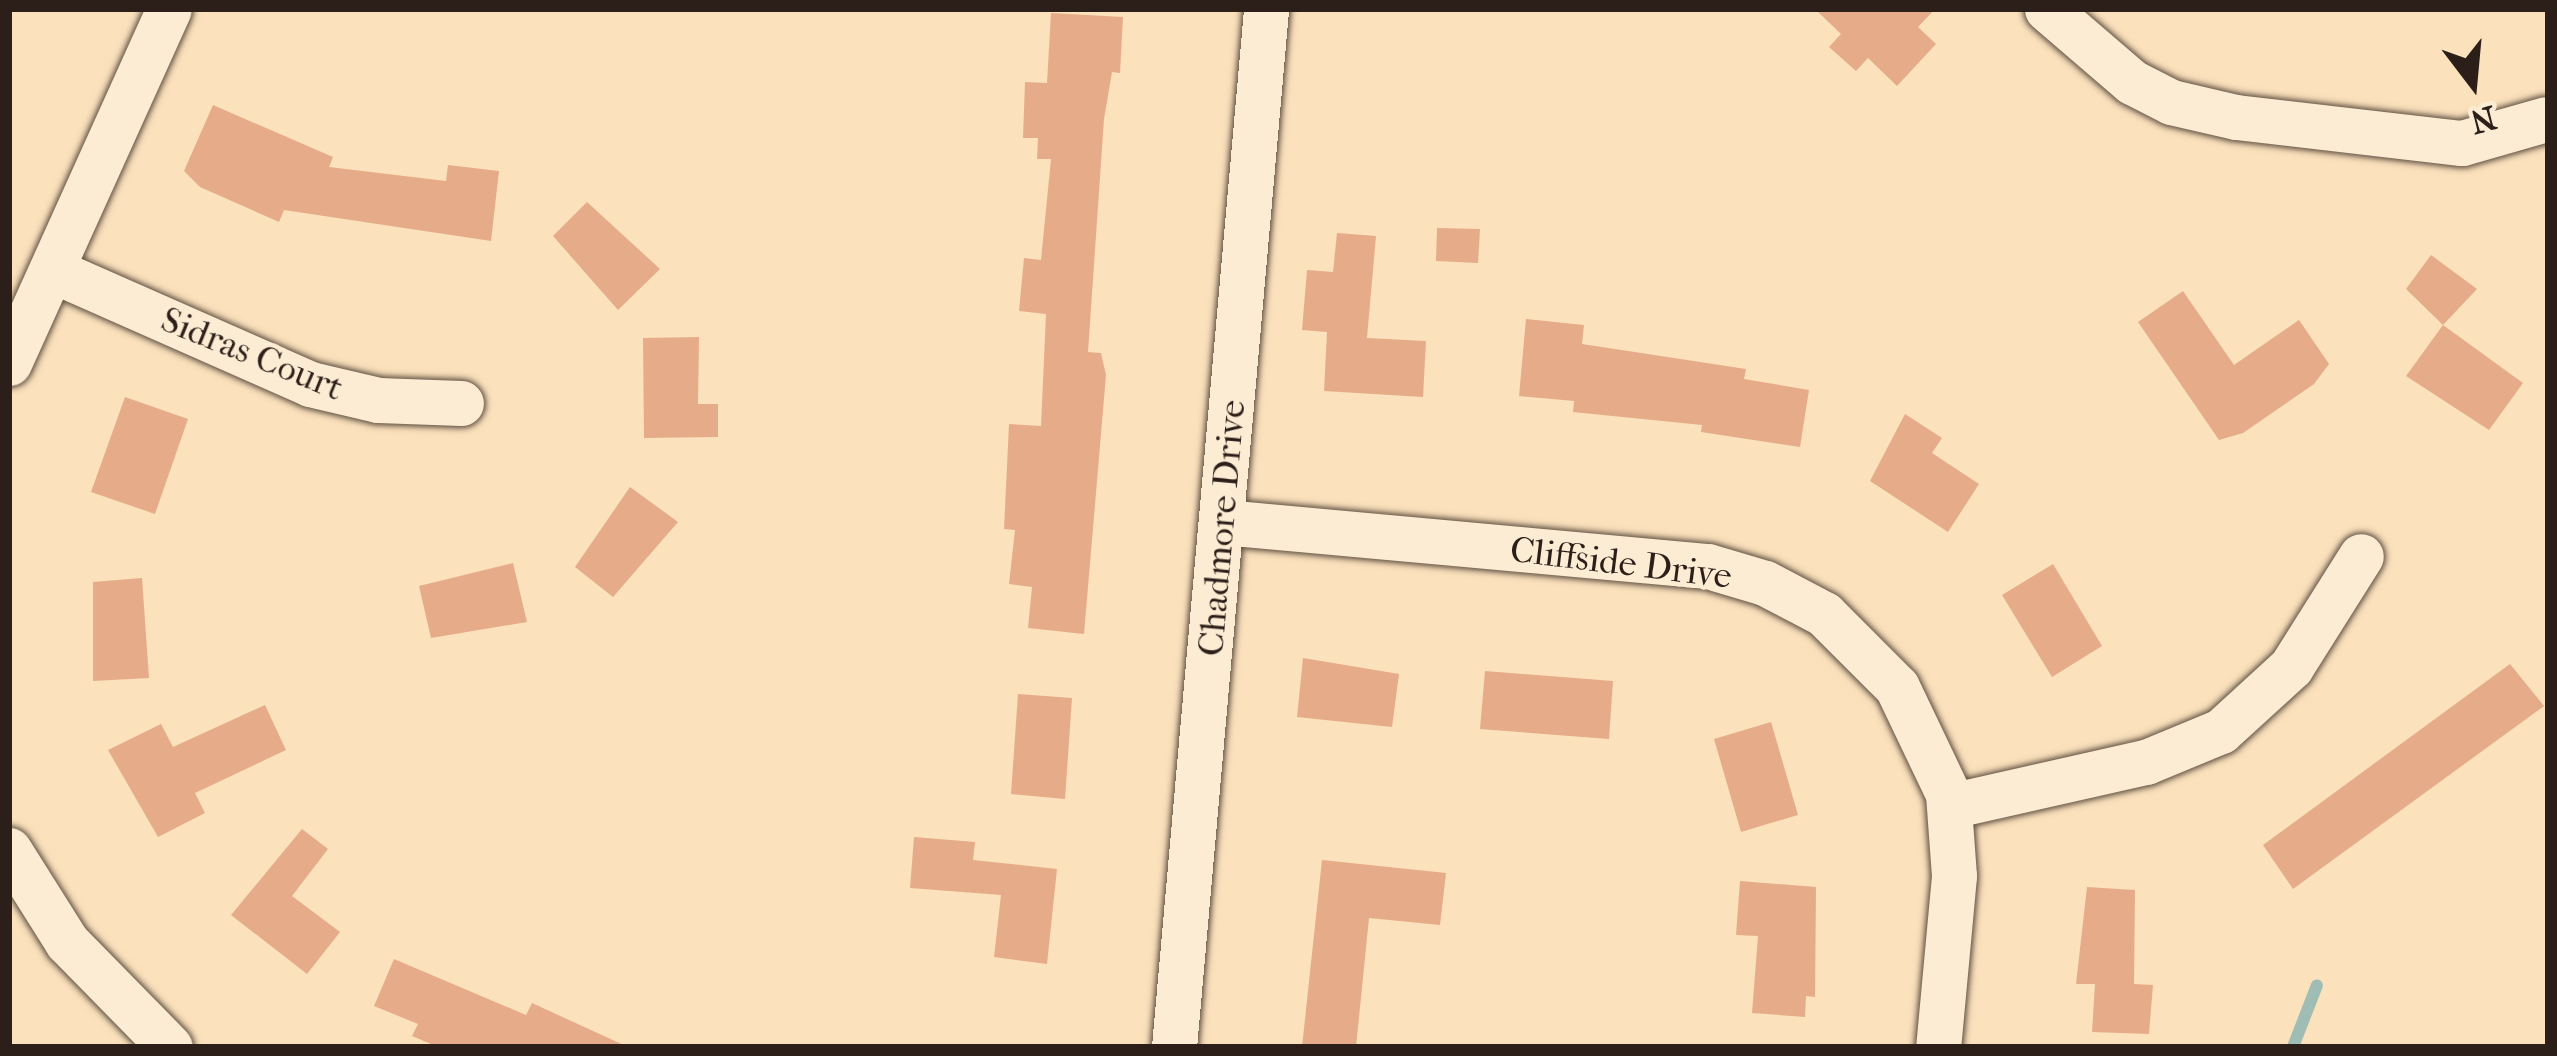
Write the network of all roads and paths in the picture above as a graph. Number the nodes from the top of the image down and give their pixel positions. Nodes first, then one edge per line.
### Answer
1 (169, 9) edge
2 (1266, 9) edge
3 (2047, 9) edge
4 (2546, 119) edge
5 (52, 270) junction
6 (9, 363) edge
7 (461, 403) dead end
8 (1223, 522) junction
9 (2361, 556) dead end
10 (1950, 806) junction
11 (9, 850) edge
12 (170, 1047) edge
13 (1174, 1047) edge
14 (1939, 1047) edge

1 - 5 street
2 - 8 street, Chadmore Drive
3 - 4 street
5 - 6 street
5 - 7 street, Sidras Court
8 - 10 street, Cliffside Drive
8 - 13 street, Chadmore Drive
9 - 10 street
10 - 14 street, Cliffside Drive
11 - 12 street

